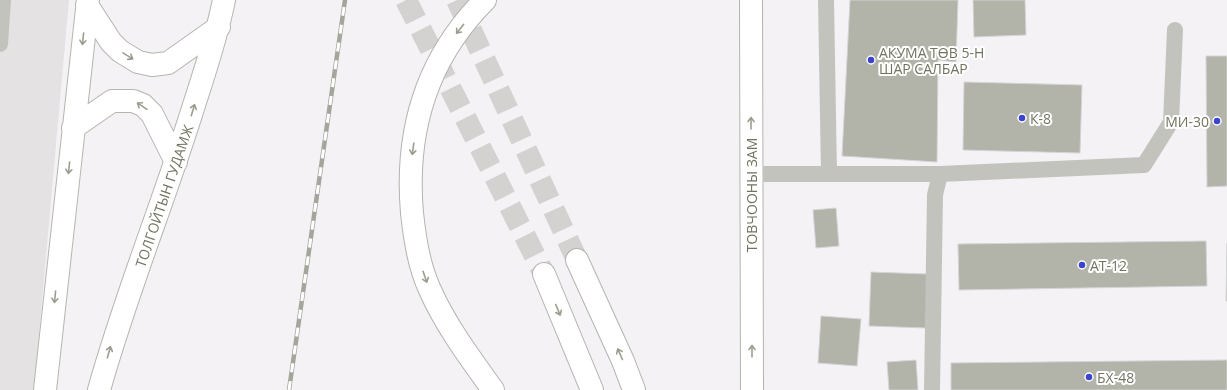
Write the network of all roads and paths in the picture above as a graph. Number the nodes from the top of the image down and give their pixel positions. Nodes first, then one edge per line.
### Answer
1 (4, 0) edge
2 (224, 0) edge
3 (486, 0) edge
4 (751, 0) edge
5 (826, 0) edge
6 (87, 2) edge
7 (218, 27) junction
8 (1175, 30) dead end
9 (0, 44) edge
10 (73, 128) junction
11 (176, 162) junction
12 (751, 174) junction
13 (829, 174) junction
14 (940, 174) junction
15 (577, 260) tunnel mouth
16 (544, 274) tunnel mouth
17 (45, 390) edge
18 (99, 390) edge
19 (493, 390) edge
20 (592, 390) edge
21 (634, 390) edge
22 (752, 390) edge
23 (932, 390) edge

1 - 9 lane
2 - 7 main road, ТОЛГОЙТЫН ГУДАМЖ
3 -> 19 main road
12 -> 4 main road, ТОВЧООНЫ ЗАМ
5 - 13 lane
6 -> 7 main road
6 -> 10 main road
11 -> 7 main road, ТОЛГОЙТЫН ГУДАМЖ
8 - 14 lane
11 -> 10 main road
10 -> 17 main road
18 -> 11 main road, ТОЛГОЙТЫН ГУДАМЖ
12 - 13 lane
22 -> 12 main road, ТОВЧООНЫ ЗАМ
13 - 14 lane
14 - 23 lane
21 -> 15 main road
16 -> 20 main road

